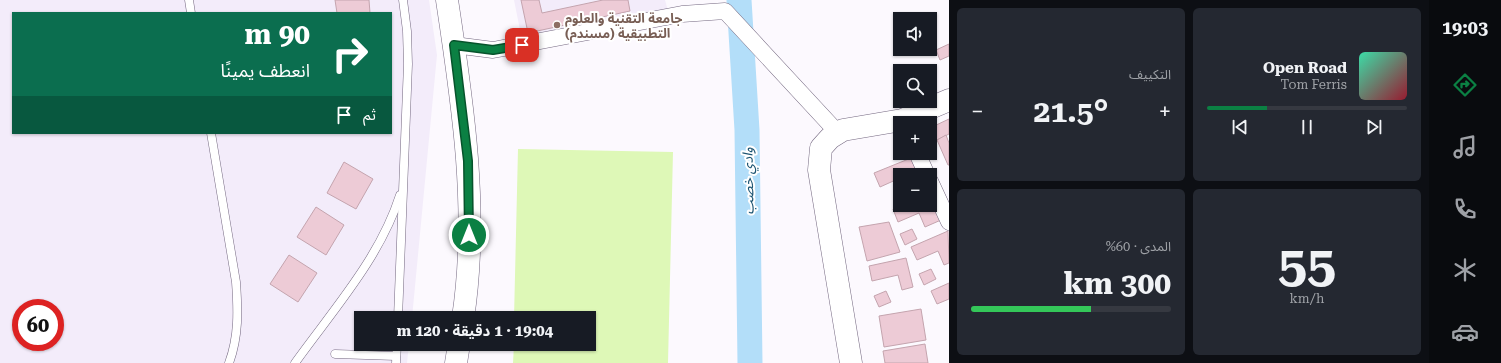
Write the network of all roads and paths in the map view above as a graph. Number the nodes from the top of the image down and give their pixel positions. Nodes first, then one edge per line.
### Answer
1 (189, 0) edge
2 (403, 0) edge
3 (447, 0) edge
4 (191, 12) edge
5 (454, 45) junction
6 (949, 100) edge
7 (916, 116) edge
8 (893, 123) edge
9 (838, 133) junction
10 (211, 134) edge
11 (403, 185) junction
12 (937, 196) edge
13 (949, 222) edge
14 (398, 311) edge
15 (464, 311) edge
16 (458, 351) edge
17 (335, 354) dead end
18 (396, 359) edge
19 (229, 363) edge
20 (294, 363) edge
21 (456, 363) edge
22 (851, 363) edge

1 - 4 lane
2 - 11 lane
3 - 5 street
5 - 9 street
5 - 15 street
6 - 7 street
8 - 9 street
9 - 22 street
10 - 19 lane
11 - 14 lane
11 - 20 lane
12 - 13 street
16 - 21 street
17 - 18 lane

